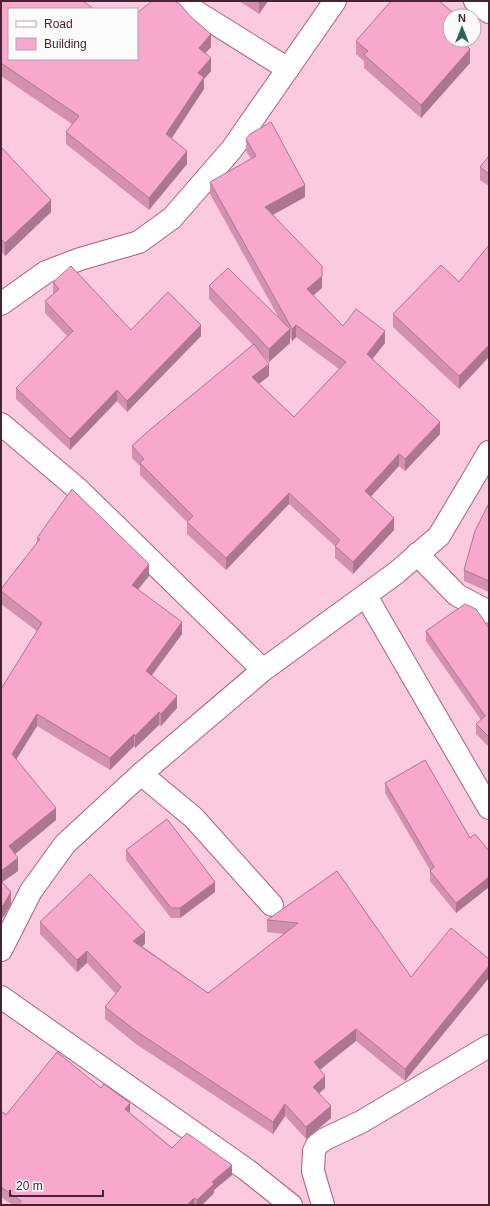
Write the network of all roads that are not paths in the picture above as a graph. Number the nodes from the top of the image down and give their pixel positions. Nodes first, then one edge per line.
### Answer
1 (179, 1) edge
2 (335, 1) edge
3 (475, 1) edge
4 (489, 12) edge
5 (288, 69) junction
6 (1, 304) edge
7 (1, 424) edge
8 (489, 452) edge
9 (417, 554) junction
10 (366, 596) junction
11 (489, 612) edge
12 (263, 670) junction
13 (141, 774) junction
14 (489, 808) edge
15 (272, 905) dead end
16 (1, 950) edge
17 (1, 997) edge
18 (489, 1046) edge
19 (291, 1205) edge
20 (323, 1205) edge

1 - 5 street
2 - 5 street
3 - 4 street
5 - 6 street
7 - 12 street
8 - 9 street
9 - 10 street
9 - 11 street
10 - 12 street
10 - 14 street
12 - 13 street
13 - 15 street
13 - 16 street
17 - 19 street
18 - 20 street

